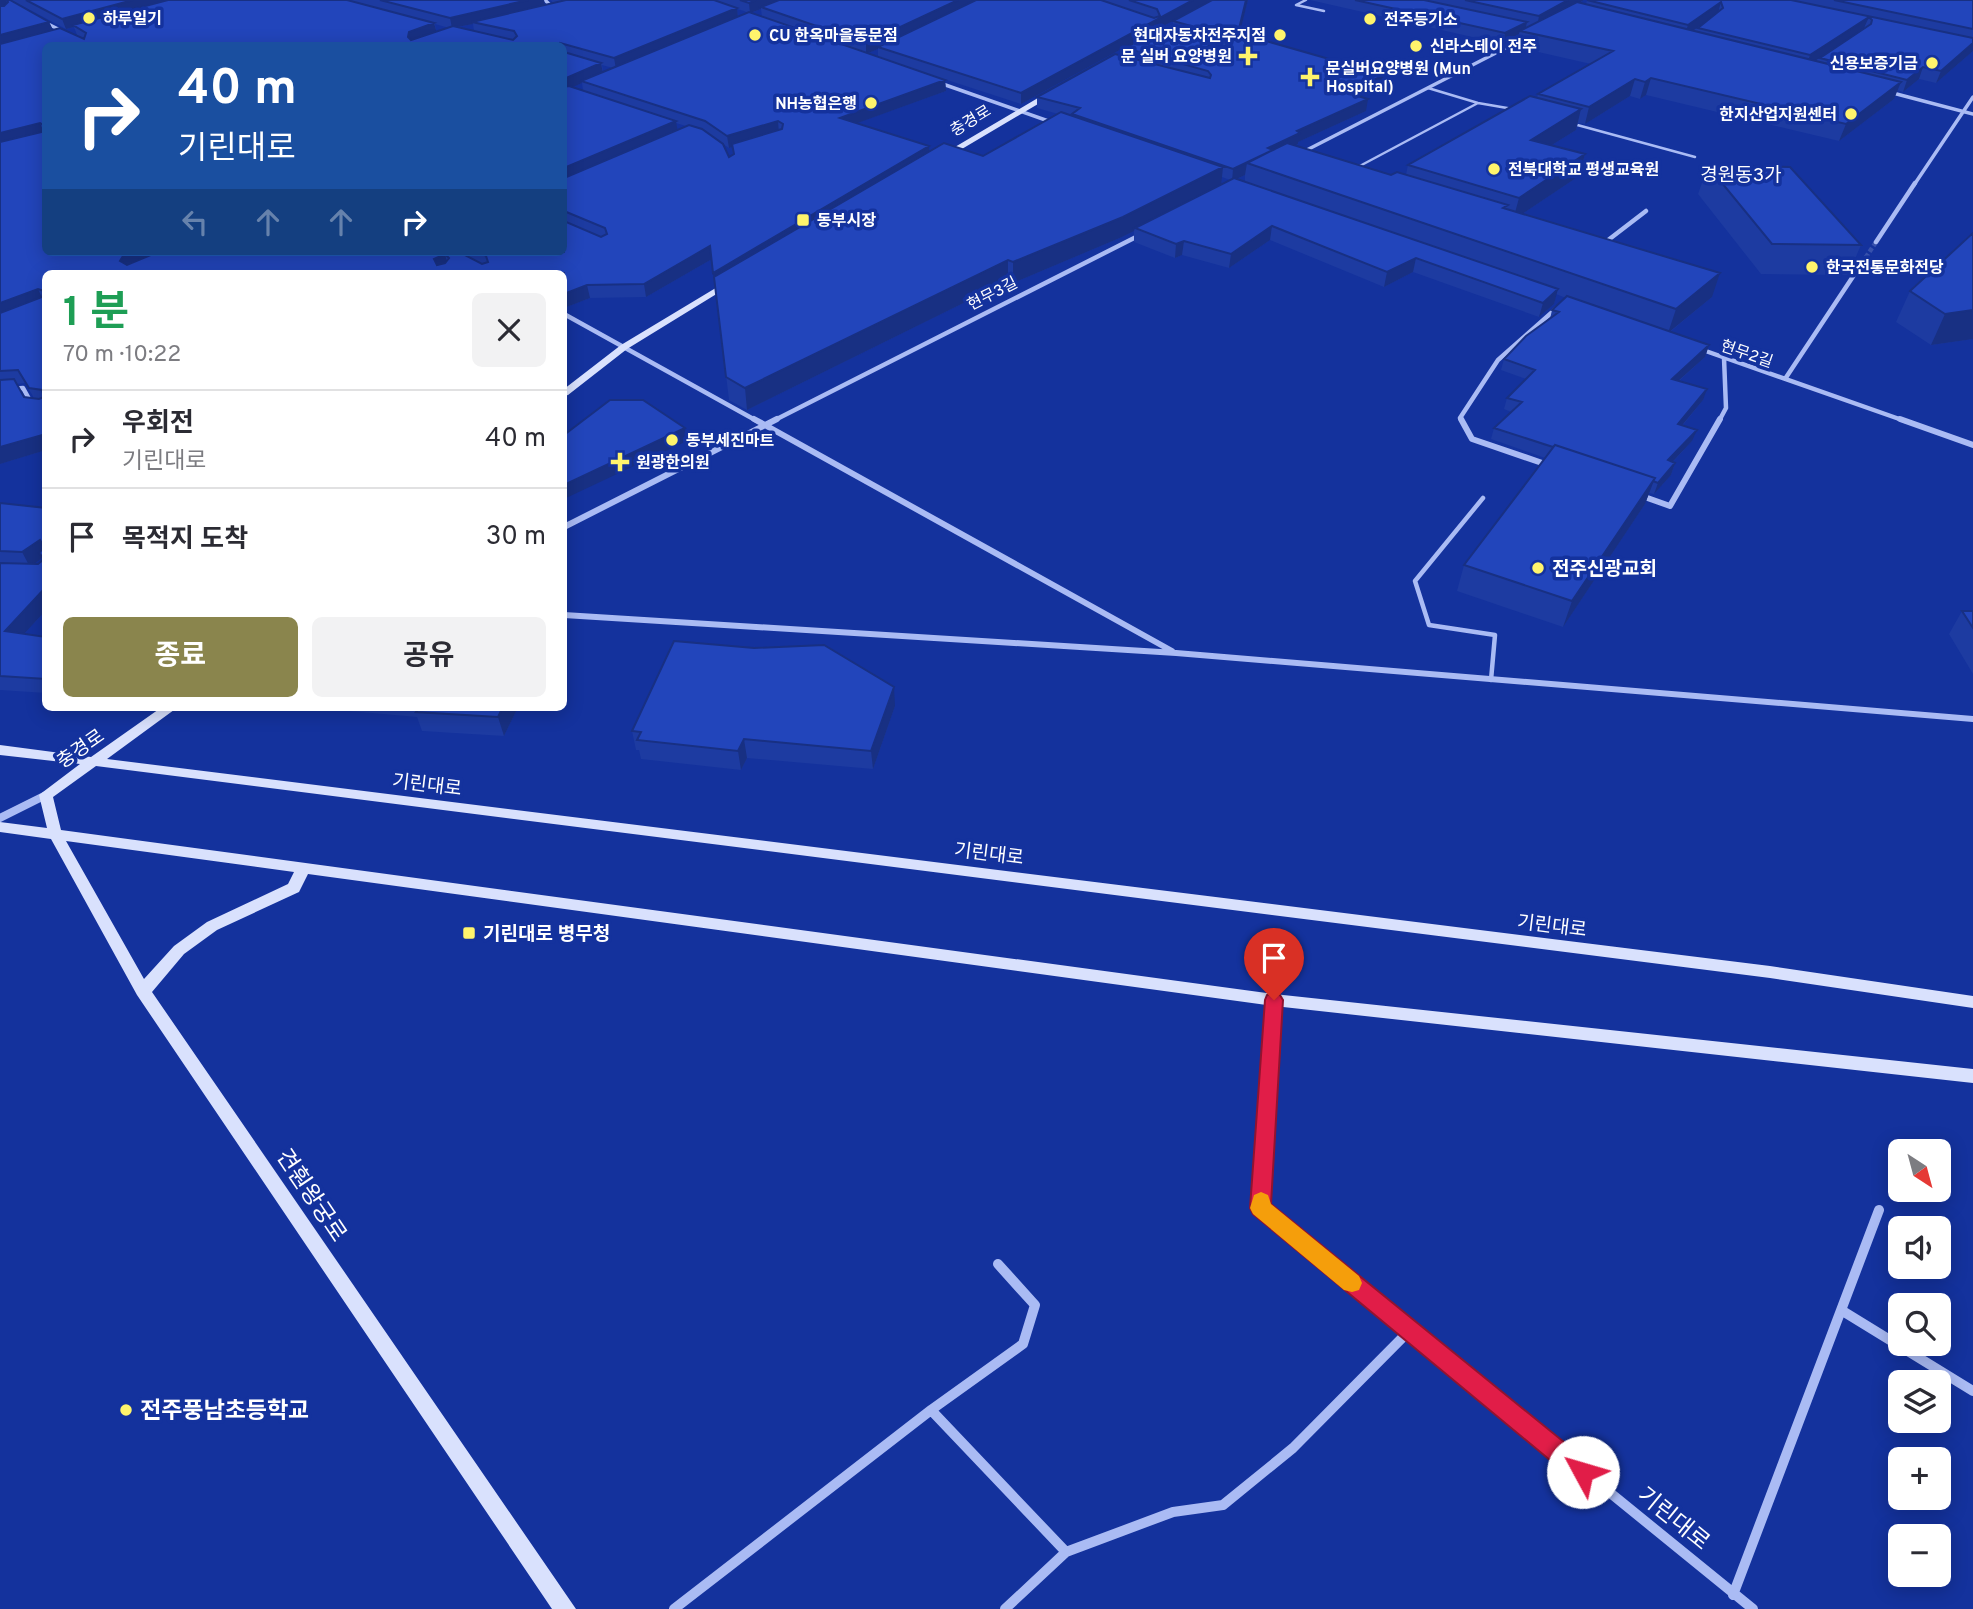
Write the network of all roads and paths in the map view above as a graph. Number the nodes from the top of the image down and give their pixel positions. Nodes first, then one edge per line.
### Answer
1 (545, 0) edge
2 (1221, 0) edge
3 (1306, 0) edge
4 (567, 6) edge
5 (554, 9) junction
6 (1324, 11) dead end
7 (541, 12) edge
8 (33, 15) edge
9 (75, 31) edge
10 (66, 33) junction
11 (1161, 33) junction
12 (59, 35) edge
13 (1173, 36) edge
14 (1526, 37) edge
15 (77, 40) edge
16 (1113, 60) junction
17 (1126, 63) edge
18 (1101, 66) edge
19 (928, 79) edge
20 (1064, 87) edge
21 (1428, 88) junction
22 (1884, 91) edge
23 (1973, 97) edge
24 (1478, 103) junction
25 (1020, 111) junction
26 (1962, 111) junction
27 (1973, 114) edge
28 (1504, 116) edge
29 (1567, 123) edge
30 (1058, 124) edge
31 (1296, 156) edge
32 (1695, 157) dead end
33 (937, 160) edge
34 (1345, 173) edge
35 (1646, 211) dead end
36 (1149, 230) edge
37 (1876, 242) tunnel mouth
38 (1595, 250) edge
39 (1854, 275) tunnel mouth
40 (735, 280) edge
41 (1564, 301) edge
42 (567, 316) edge
43 (1687, 345) edge
44 (624, 347) junction
45 (1724, 358) junction
46 (1785, 379) junction
47 (0, 390) edge
48 (567, 391) edge
49 (42, 407) edge
50 (761, 425) junction
51 (1973, 445) edge
52 (1551, 466) edge
53 (1630, 492) edge
54 (1483, 498) dead end
55 (567, 525) edge
56 (567, 615) edge
57 (1176, 653) junction
58 (1491, 680) junction
59 (165, 711) edge
60 (1973, 719) edge
61 (0, 750) edge
62 (92, 763) junction
63 (46, 795) junction
64 (0, 818) edge
65 (0, 827) edge
66 (55, 834) junction
67 (303, 869) junction
68 (143, 991) junction
69 (1274, 1000) junction
70 (1973, 1002) edge
71 (1973, 1076) edge
72 (1879, 1210) dead end
73 (998, 1264) dead end
74 (1841, 1310) junction
75 (1410, 1330) junction
76 (1973, 1391) edge
77 (931, 1410) junction
78 (1066, 1552) junction
79 (1733, 1595) junction
80 (565, 1609) edge
81 (674, 1609) edge
82 (1005, 1609) edge
83 (1753, 1609) edge

1 - 5 street
2 - 11 street
3 - 6 lane
4 - 5 street
5 - 7 street
8 - 10 street
9 - 10 street
10 - 12 street
10 - 15 street
11 - 13 lane
11 - 16 street
14 - 21 street
16 - 17 street
16 - 18 street
19 - 25 street
20 - 25 street, 충경로
21 - 24 lane
21 - 31 street
22 - 26 street
23 - 26 street
24 - 28 lane
24 - 34 lane
25 - 30 street
25 - 33 street, 충경로
26 - 27 street
26 - 37 street
29 - 32 lane
35 - 38 street
36 - 50 street, 현무3길
39 - 46 street
40 - 44 street
41 - 52 street
42 - 44 street
43 - 45 street, 현무2길
44 - 48 street
44 - 50 street
45 - 46 street, 현무2길
45 - 53 street
46 - 51 street, 현무2길
47 - 49 street
50 - 55 street, 현무3길
50 - 57 street
54 - 58 lane
56 - 57 street
57 - 58 street
58 - 60 street
59 - 62 street, 충경로
61 - 62 street, 기린대로
62 - 63 street, 충경로
62 - 70 street, 기린대로
63 - 64 street
63 - 66 street, 견훤왕궁로
65 - 66 street
66 - 67 street
66 - 68 street, 견훤왕궁로
67 - 68 street
67 - 69 street
68 - 80 street, 견훤왕궁로
69 - 71 street
69 - 75 street, 기린대로
72 - 74 street
73 - 77 street
74 - 76 street
74 - 79 street
75 - 78 street
75 - 79 street, 기린대로
77 - 78 street
77 - 81 street
78 - 82 street
79 - 83 street, 기린대로

